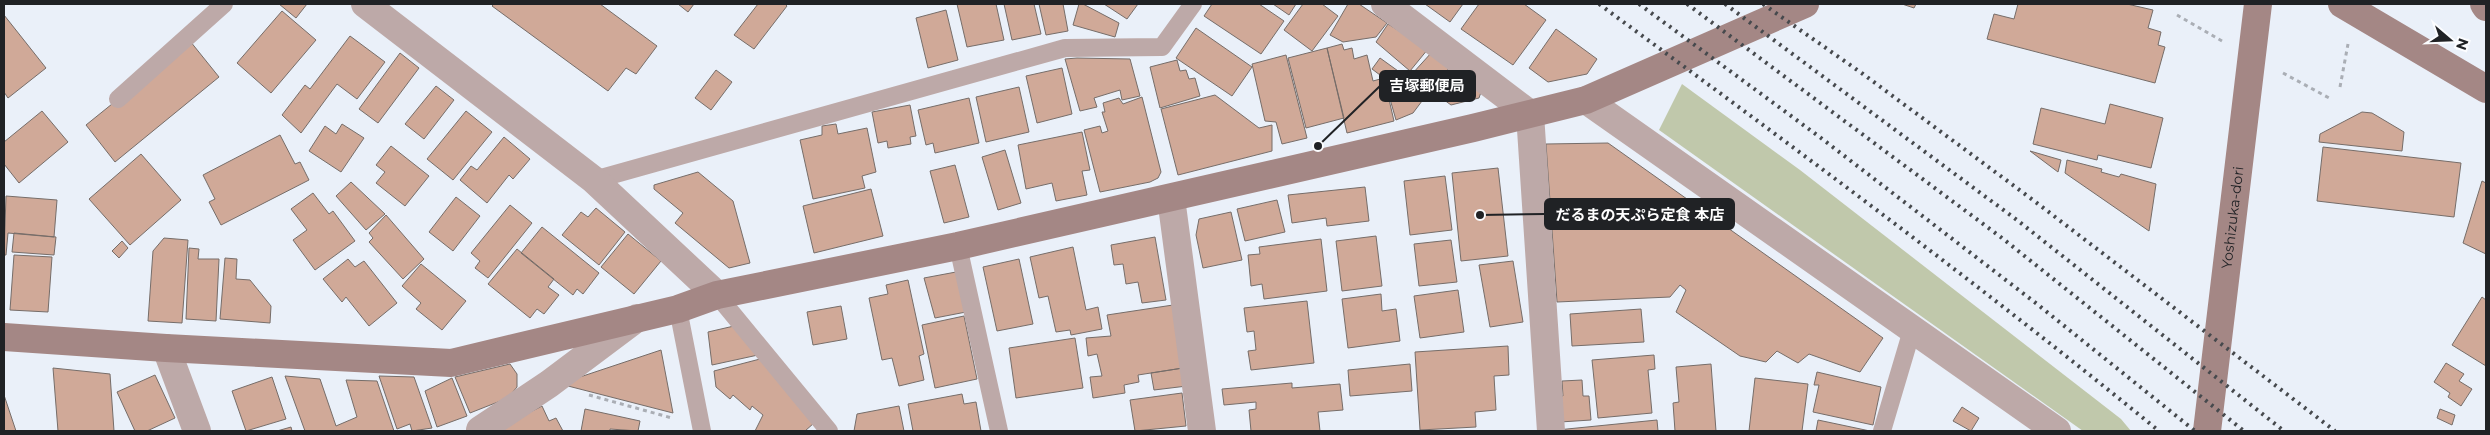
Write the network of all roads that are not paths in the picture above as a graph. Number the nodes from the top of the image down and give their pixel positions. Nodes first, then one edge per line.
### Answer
1 (224, 4) edge
2 (365, 4) edge
3 (1192, 4) edge
4 (1385, 4) edge
5 (1805, 4) edge
6 (2258, 4) edge
7 (2342, 4) edge
8 (2486, 89) edge
9 (118, 99) dead end
10 (1586, 100) junction
11 (1530, 114) junction
12 (594, 180) junction
13 (1171, 198) junction
14 (958, 246) junction
15 (717, 294) junction
16 (678, 309) junction
17 (637, 318) junction
18 (1912, 330) junction
19 (4, 337) edge
20 (166, 348) junction
21 (197, 431) edge
22 (479, 431) edge
23 (702, 431) edge
24 (829, 431) edge
25 (999, 431) edge
26 (1202, 431) edge
27 (1551, 431) edge
28 (1882, 431) edge
29 (2057, 431) edge
30 (2207, 431) edge

1 - 9 lane
2 - 12 street
3 - 12 lane
4 - 11 street
5 - 10 street
6 - 30 street, Yoshizuka-dori
7 - 8 street
10 - 11 street
10 - 18 street
11 - 13 street
11 - 27 street
12 - 15 street
13 - 14 street
13 - 26 street
14 - 15 street
14 - 25 lane
15 - 16 street
15 - 24 lane
16 - 17 street
16 - 23 lane
17 - 20 street
17 - 22 street
18 - 28 lane
18 - 29 street
19 - 20 street
20 - 21 street

